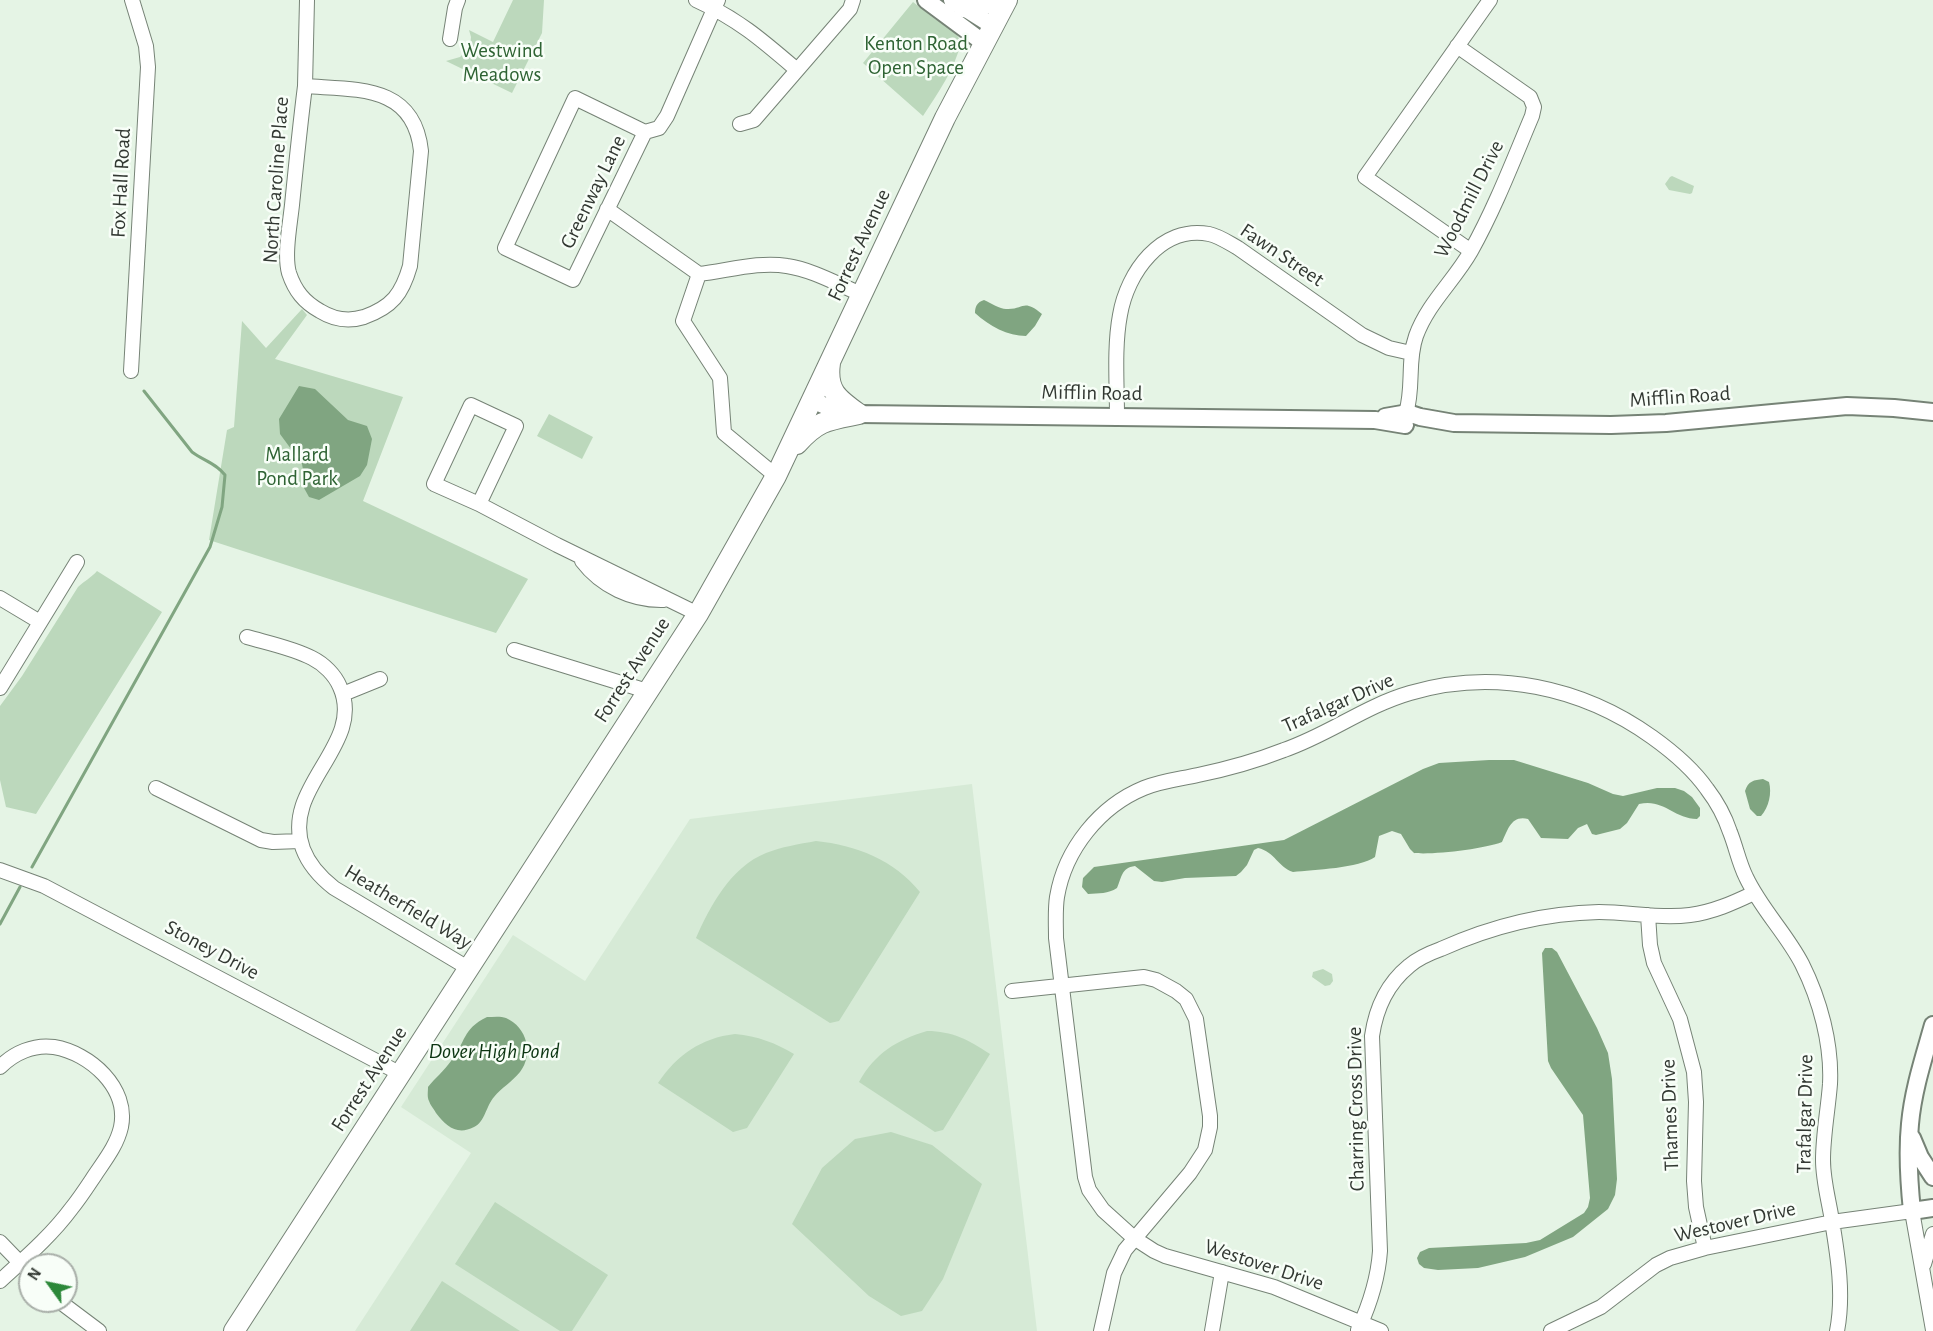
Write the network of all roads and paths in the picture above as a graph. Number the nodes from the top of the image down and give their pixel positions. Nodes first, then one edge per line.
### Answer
1 (132, 0) edge
2 (307, 0) edge
3 (458, 0) edge
4 (696, 0) edge
5 (854, 0) edge
6 (926, 0) edge
7 (995, 0) edge
8 (1007, 0) edge
9 (1490, 0) edge
10 (958, 3) edge
11 (716, 4) edge
12 (989, 35) junction
13 (450, 39) dead end
14 (1457, 46) junction
15 (797, 70) junction
16 (305, 86) junction
17 (740, 124) dead end
18 (645, 132) junction
19 (607, 209) junction
20 (1471, 251) junction
21 (699, 274) junction
22 (861, 294) junction
23 (1411, 353) junction
24 (831, 359) junction
25 (131, 371) dead end
26 (812, 400) junction
27 (1933, 412) edge
28 (859, 414) junction
29 (1409, 415) junction
30 (1117, 416) junction
31 (780, 468) junction
32 (479, 504) junction
33 (77, 562) dead end
34 (0, 598) edge
35 (698, 614) junction
36 (40, 622) junction
37 (247, 637) dead end
38 (514, 650) dead end
39 (380, 680) dead end
40 (0, 688) edge
41 (647, 692) junction
42 (343, 693) junction
43 (156, 788) dead end
44 (300, 841) junction
45 (0, 870) edge
46 (1754, 894) junction
47 (1648, 915) junction
48 (468, 968) junction
49 (1062, 986) junction
50 (1012, 992) dead end
51 (1933, 1025) edge
52 (0, 1067) edge
53 (401, 1074) junction
54 (1909, 1131) junction
55 (1933, 1177) edge
56 (1933, 1208) edge
57 (1912, 1212) junction
58 (1832, 1222) junction
59 (1933, 1234) edge
60 (1134, 1238) junction
61 (0, 1242) edge
62 (1705, 1248) junction
63 (36, 1253) edge
64 (18, 1260) edge
65 (1922, 1269) junction
66 (18, 1271) edge
67 (1222, 1272) junction
68 (0, 1281) edge
69 (75, 1313) edge
70 (1360, 1327) edge
71 (1933, 1330) edge
72 (99, 1331) edge
73 (234, 1331) edge
74 (1101, 1331) edge
75 (1212, 1331) edge
76 (1381, 1331) edge
77 (1551, 1331) edge
78 (1837, 1331) edge

1 - 25 street, Fox Hall Road
2 - 16 street, North Caroline Place
3 - 13 street
4 - 11 street
5 - 15 street
6 - 12 main road
7 - 10 highway
8 - 12 highway, Forrest Avenue
9 - 14 street
10 - 12 main road
11 - 15 street
11 - 18 street, Greenway Lane
12 - 22 highway, Forrest Avenue
14 - 20 street, Woodmill Drive
14 - 20 street
15 - 17 street
16 - 16 street, North Caroline Place
18 - 19 street, Greenway Lane
18 - 19 street, Greenway Lane
19 - 21 street
20 - 23 street, Woodmill Drive
21 - 22 street
21 - 31 street
22 - 24 highway, Forrest Avenue
23 - 29 street, Woodmill Drive
23 - 30 street, Fawn Street
24 - 26 highway, Forrest Avenue
24 - 28 highway
26 - 28 main road, Mifflin Road
26 - 31 highway, Forrest Avenue
27 - 29 main road, Mifflin Road
28 - 30 main road, Mifflin Road
28 - 31 highway
29 - 30 main road, Mifflin Road
31 - 35 highway, Forrest Avenue
32 - 32 street
32 - 35 street
33 - 36 street
34 - 36 street
35 - 41 highway, Forrest Avenue
36 - 40 street
37 - 42 street
38 - 41 street
39 - 42 street
41 - 48 highway, Forrest Avenue
42 - 44 street
43 - 44 street
44 - 48 street, Heatherfield Way
45 - 53 street, Stoney Drive
46 - 47 street, Charring Cross Drive
46 - 49 street, Trafalgar Drive
46 - 58 street, Trafalgar Drive
47 - 62 street, Thames Drive
47 - 70 street, Charring Cross Drive
48 - 53 highway, Forrest Avenue
49 - 50 street
49 - 60 street, Trafalgar Drive
49 - 60 street
51 - 54 main road
52 - 63 street
53 - 73 highway, Forrest Avenue
54 - 55 main road
54 - 57 main road
56 - 57 main road
57 - 58 street, Westover Drive
57 - 65 street
58 - 62 street, Westover Drive
58 - 78 street, Trafalgar Drive
59 - 65 street
60 - 67 street, Westover Drive
60 - 74 street
61 - 64 street
62 - 77 street, Westover Drive
65 - 71 street
66 - 68 street
67 - 70 street, Westover Drive
67 - 75 street
69 - 72 street
70 - 76 street, Westover Drive

